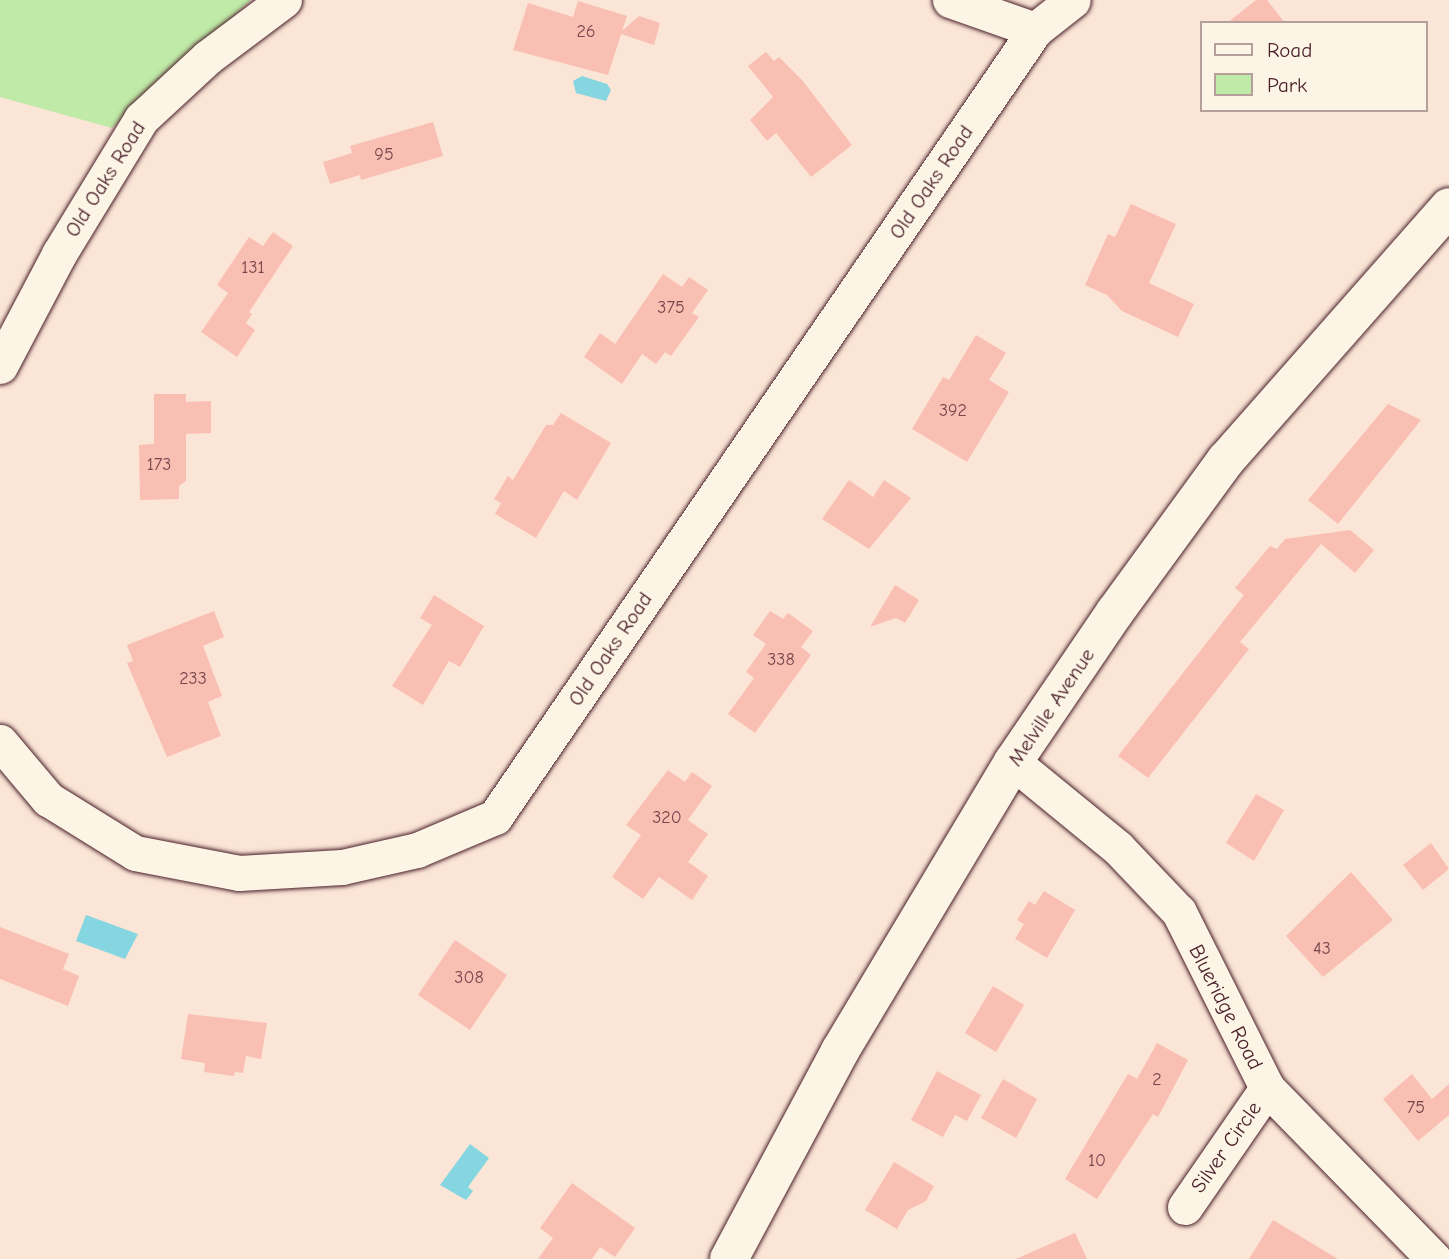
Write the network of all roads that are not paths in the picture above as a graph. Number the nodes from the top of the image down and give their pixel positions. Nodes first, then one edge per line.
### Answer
1 (284, 0) edge
2 (950, 0) edge
3 (1073, 0) edge
4 (1035, 30) junction
5 (1442, 227) edge
6 (0, 366) edge
7 (0, 742) edge
8 (1013, 762) junction
9 (1267, 1088) junction
10 (1185, 1207) dead end
11 (729, 1259) edge
12 (1434, 1259) edge

1 - 6 street, Old Oaks Road
2 - 4 street
3 - 4 street, Old Oaks Road
4 - 7 street, Old Oaks Road
5 - 8 street, Melville Avenue
8 - 9 street, Blueridge Road
8 - 11 street, Melville Avenue
9 - 10 street, Silver Circle
9 - 12 street, Blueridge Road

